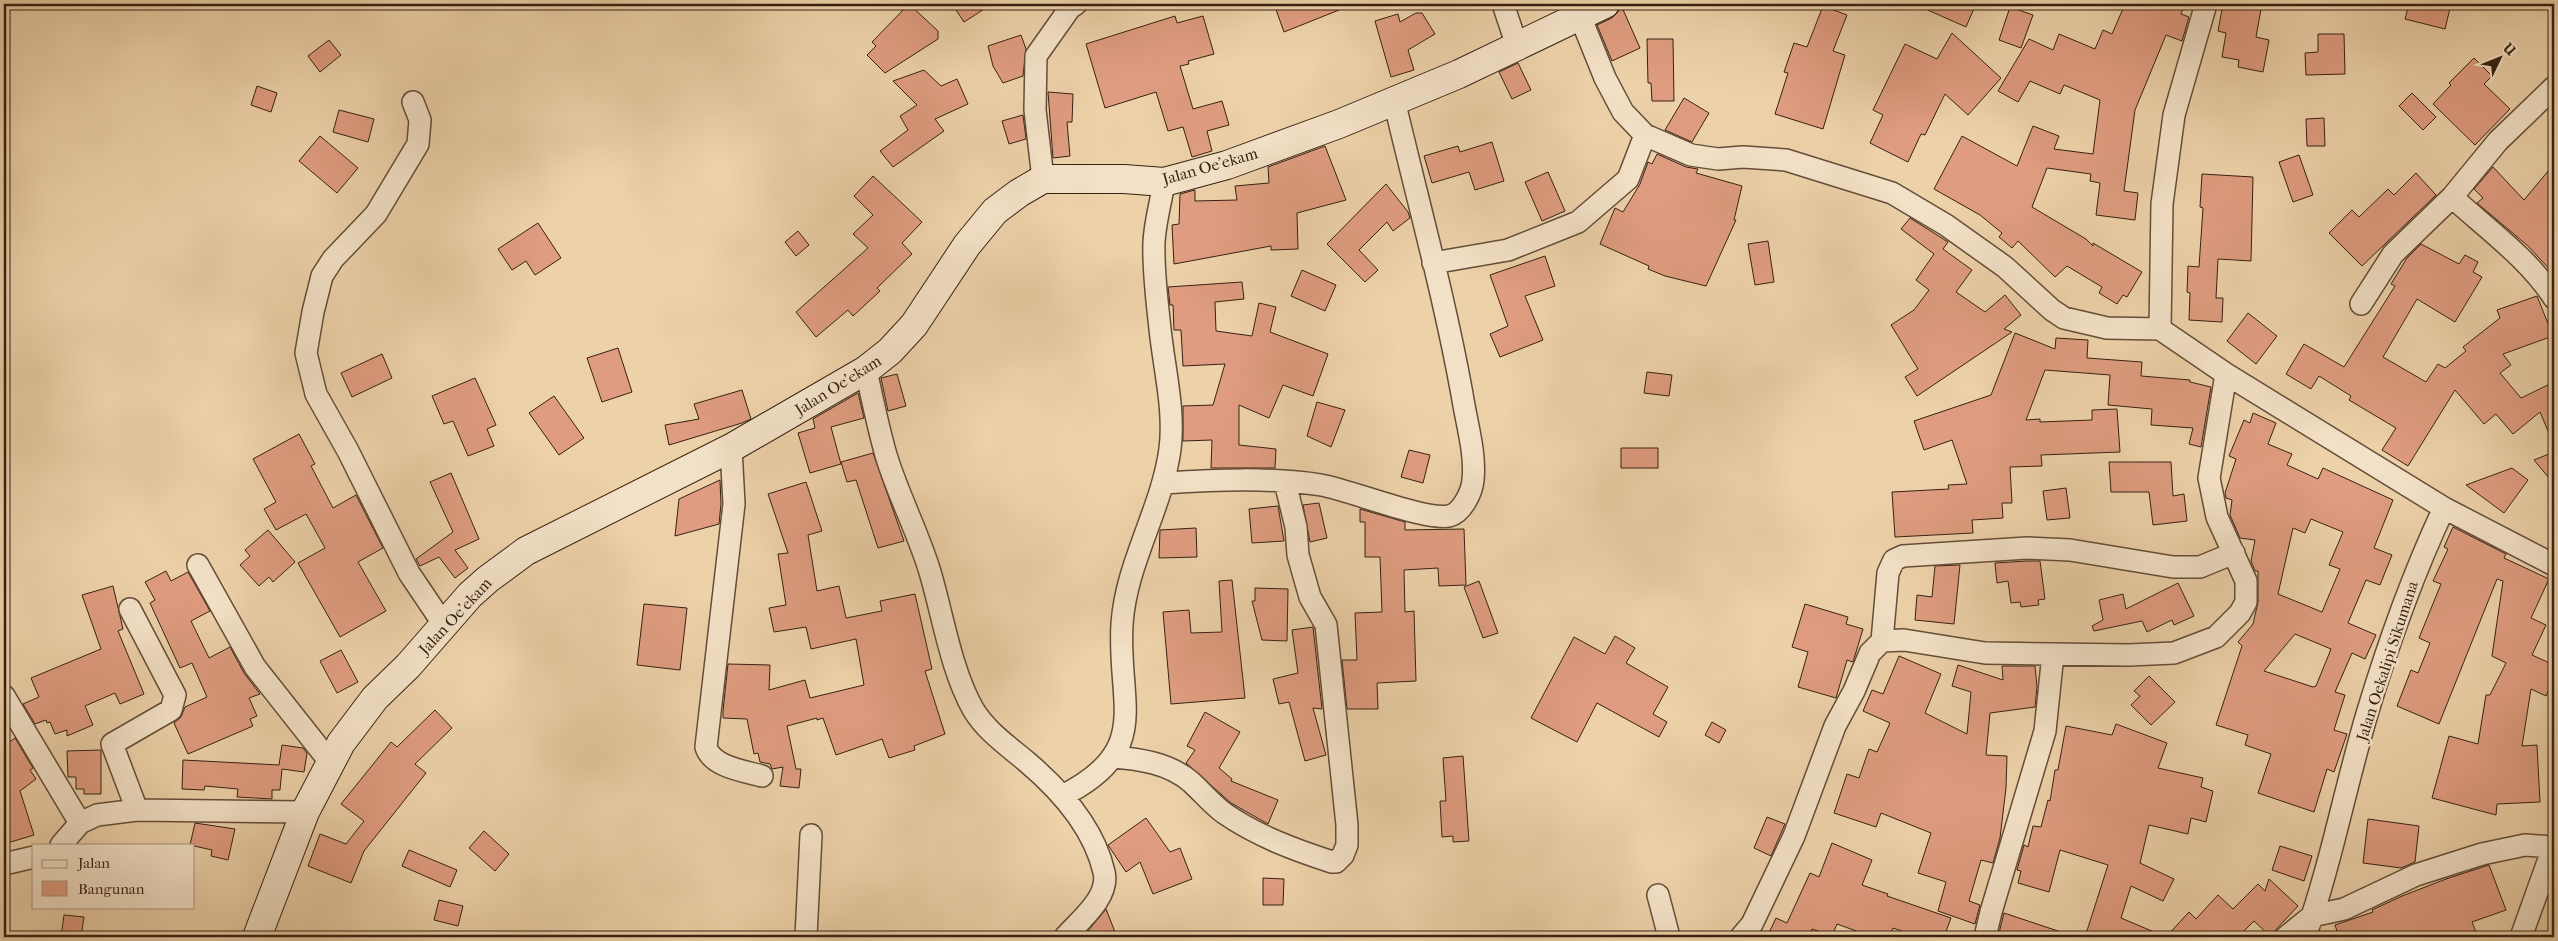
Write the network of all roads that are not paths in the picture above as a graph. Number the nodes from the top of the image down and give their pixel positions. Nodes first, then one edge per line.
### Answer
1 (1076, 4) edge
2 (1503, 4) edge
3 (1605, 4) edge
4 (2206, 4) edge
5 (1580, 16) junction
6 (1517, 46) junction
7 (2554, 87) edge
8 (1394, 100) junction
9 (413, 102) dead end
10 (1645, 135) junction
11 (1043, 179) junction
12 (1164, 182) junction
13 (2452, 197) junction
14 (1433, 263) junction
15 (2554, 298) edge
16 (2361, 304) dead end
17 (2160, 329) junction
18 (866, 370) junction
19 (2226, 374) junction
20 (732, 448) junction
21 (1285, 482) junction
22 (1163, 483) junction
23 (2444, 508) junction
24 (2234, 553) junction
25 (198, 565) dead end
26 (2554, 565) edge
27 (130, 609) dead end
28 (444, 625) junction
29 (1882, 641) junction
30 (2053, 654) junction
31 (4, 696) edge
32 (1112, 757) junction
33 (330, 762) junction
34 (762, 776) dead end
35 (1062, 796) junction
36 (138, 810) junction
37 (305, 812) junction
38 (80, 823) junction
39 (811, 835) dead end
40 (62, 844) edge
41 (2554, 846) edge
42 (32, 857) edge
43 (4, 864) edge
44 (1658, 895) dead end
45 (2312, 916) junction
46 (257, 937) edge
47 (806, 937) edge
48 (1065, 937) edge
49 (1669, 937) edge
50 (1740, 937) edge
51 (1985, 937) edge
52 (2286, 937) edge
53 (2305, 937) edge
54 (2521, 937) edge

1 - 11 street
2 - 6 street
3 - 5 street, Jalan Oe'ekam
4 - 17 street
5 - 6 street, Jalan Oe'ekam
5 - 10 street
6 - 8 street, Jalan Oe'ekam
7 - 13 street
8 - 12 street, Jalan Oe'ekam
8 - 14 street
9 - 28 street
10 - 14 street
10 - 17 street
11 - 12 street, Jalan Oe'ekam
11 - 18 street, Jalan Oe'ekam
12 - 22 street
13 - 15 street
13 - 16 street
14 - 21 street
17 - 19 street
18 - 20 street, Jalan Oe'ekam
18 - 35 street
19 - 23 street
19 - 24 street
20 - 28 street, Jalan Oe'ekam
20 - 34 street
21 - 22 street
21 - 32 street
22 - 32 street
23 - 26 street
23 - 45 street, Jalan Oekalipi Sikumana
24 - 29 street
24 - 30 street
25 - 33 street
27 - 36 street
28 - 33 street, Jalan Oe'ekam
29 - 30 street
29 - 50 street
30 - 51 street
31 - 38 street
32 - 35 street
33 - 37 street, Jalan Oe'ekam
35 - 48 street
36 - 37 street
36 - 38 street
37 - 46 street, Jalan Oe'ekam
38 - 40 street
39 - 47 street
41 - 45 street
41 - 54 street
42 - 43 street
44 - 49 street
45 - 52 street
45 - 53 street, Jalan Oekalipi Sikumana

